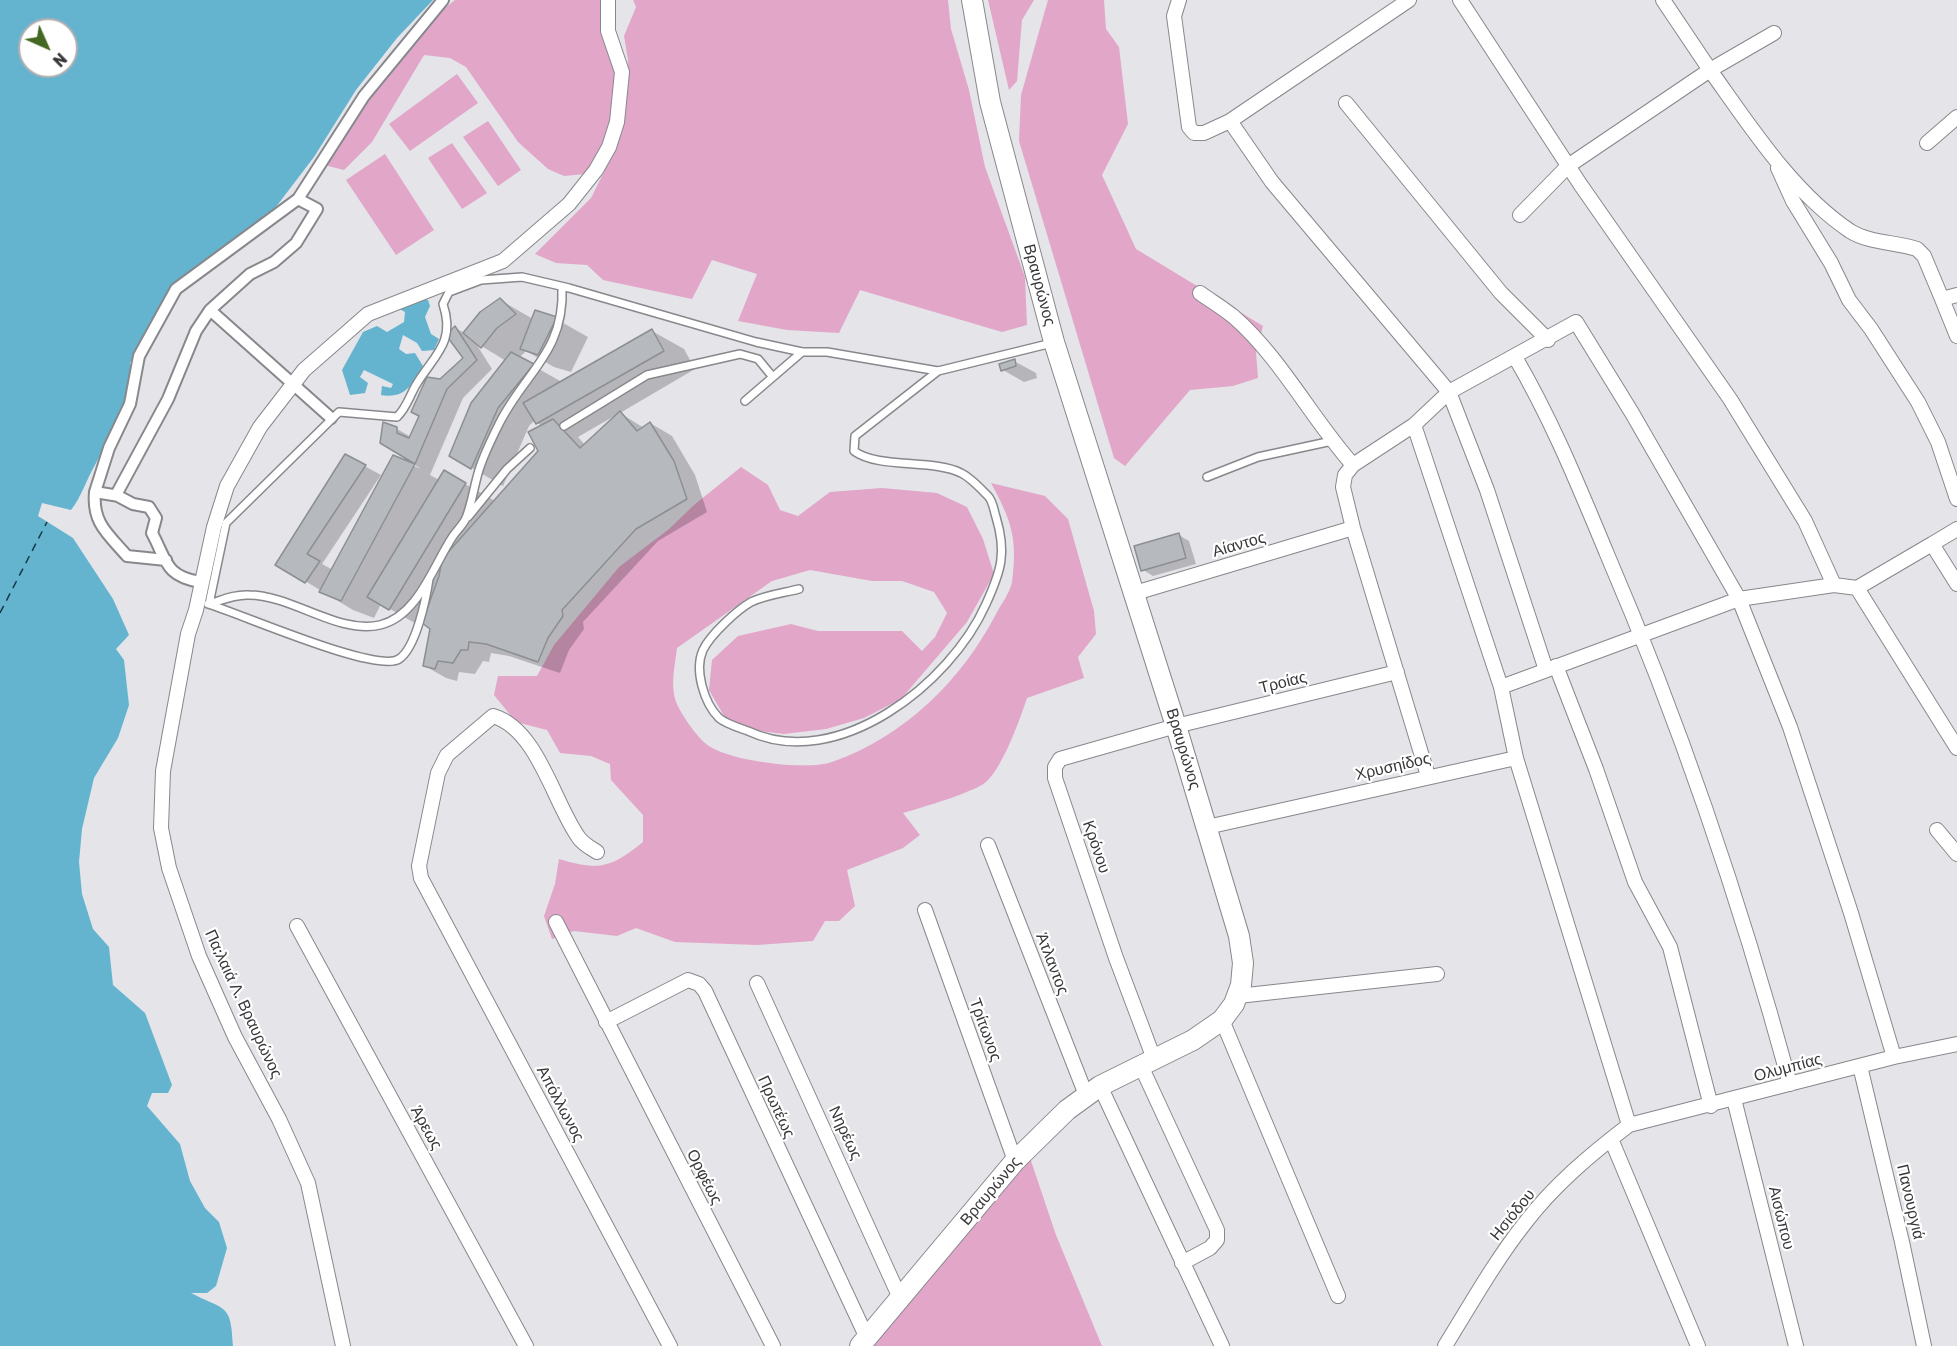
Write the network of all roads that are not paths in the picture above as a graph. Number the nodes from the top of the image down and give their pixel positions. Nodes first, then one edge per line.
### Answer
1 (443, 0) edge
2 (608, 0) edge
3 (972, 0) edge
4 (1179, 0) edge
5 (1409, 0) edge
6 (1460, 0) edge
7 (1663, 0) edge
8 (1774, 33) dead end
9 (1710, 70) junction
10 (1346, 103) dead end
11 (1957, 117) edge
12 (1230, 121) junction
13 (1927, 143) dead end
14 (1772, 156) junction
15 (1568, 166) junction
16 (298, 200) junction
17 (1520, 215) dead end
18 (562, 287) junction
19 (1200, 293) dead end
20 (1957, 296) edge
21 (1942, 298) junction
22 (210, 310) junction
23 (1957, 336) edge
24 (1548, 340) junction
25 (1054, 342) junction
26 (801, 352) junction
27 (1515, 357) junction
28 (938, 371) junction
29 (772, 376) junction
30 (294, 382) junction
31 (1449, 392) junction
32 (745, 401) dead end
33 (331, 418) junction
34 (1414, 424) junction
35 (564, 426) dead end
36 (1332, 441) junction
37 (530, 448) dead end
38 (1353, 465) junction
39 (1207, 477) dead end
40 (95, 492) junction
41 (119, 496) junction
42 (1957, 499) edge
43 (466, 520) junction
44 (1353, 528) junction
45 (1957, 529) edge
46 (1932, 544) junction
47 (166, 560) junction
48 (429, 576) junction
49 (200, 582) junction
50 (1957, 584) edge
51 (1834, 585) junction
52 (1857, 588) junction
53 (799, 589) dead end
54 (1135, 593) junction
55 (1738, 599) junction
56 (203, 603) junction
57 (1641, 633) junction
58 (1551, 668) junction
59 (1397, 672) junction
60 (1502, 687) junction
61 (1176, 726) junction
62 (1957, 748) edge
63 (1516, 758) junction
64 (1428, 776) junction
65 (1207, 826) junction
66 (1937, 830) dead end
67 (988, 845) dead end
68 (597, 852) dead end
69 (1957, 854) edge
70 (925, 910) dead end
71 (556, 922) dead end
72 (297, 926) dead end
73 (1437, 974) dead end
74 (758, 983) dead end
75 (1238, 996) junction
76 (1222, 1020) junction
77 (606, 1022) junction
78 (1957, 1044) edge
79 (1894, 1057) junction
80 (1148, 1063) junction
81 (1860, 1066) junction
82 (1790, 1084) junction
83 (1093, 1091) junction
84 (1734, 1099) junction
85 (1711, 1106) junction
86 (1629, 1125) junction
87 (1611, 1139) junction
88 (1015, 1161) junction
89 (1182, 1263) junction
90 (1338, 1296) dead end
91 (900, 1298) junction
92 (863, 1342) edge
93 (343, 1346) edge
94 (526, 1346) edge
95 (670, 1346) edge
96 (773, 1346) edge
97 (1222, 1346) edge
98 (1445, 1346) edge
99 (1698, 1346) edge
100 (1796, 1346) edge
101 (1924, 1346) edge

1 - 16 street
2 - 30 street, Πα;λαιά Λ. Βραυρώνος
3 - 25 main road, Βραυρώνος
4 - 12 street
5 - 12 street
6 - 15 street
7 - 9 street
8 - 9 street
9 - 14 street
9 - 15 street
10 - 24 street
11 - 13 street
12 - 31 street
14 - 21 street
14 - 42 street
15 - 17 street
15 - 51 street
16 - 22 street
16 - 40 street
18 - 26 lane
18 - 33 lane
18 - 43 lane
19 - 36 street
20 - 21 street
21 - 23 street
22 - 30 street
22 - 41 street
24 - 27 street
24 - 55 street
25 - 28 lane
25 - 54 main road, Βραυρώνος
26 - 28 lane
26 - 29 lane
27 - 31 street
27 - 57 street
28 - 53 lane
29 - 32 lane
29 - 35 lane
30 - 33 street
30 - 49 street, Πα;λαιά Λ. Βραυρώνος
31 - 34 street
31 - 58 street
33 - 56 lane
34 - 38 street
34 - 60 street
36 - 38 street
36 - 39 lane
37 - 43 lane
38 - 44 street
40 - 41 street
40 - 47 street
41 - 47 street
43 - 48 lane
44 - 54 street, Αίαντος
44 - 59 street
45 - 46 street
46 - 50 street
46 - 52 street
47 - 49 street
48 - 56 lane
48 - 56 lane
49 - 56 street, Πα;λαιά Λ. Βραυρώνος
51 - 52 street
51 - 55 street
52 - 62 street
54 - 61 main road, Βραυρώνος
55 - 57 street
55 - 79 street
56 - 93 street, Πα;λαιά Λ. Βραυρώνος
57 - 58 street
57 - 82 street
58 - 60 street
58 - 85 street
59 - 61 street, Τροίας
59 - 64 street
60 - 63 street
61 - 65 main road, Βραυρώνος
61 - 80 street, Κρόνου
63 - 64 street, Χρυσηίδος
63 - 86 street
64 - 65 street, Χρυσηίδος
65 - 75 main road, Βραυρώνος
66 - 69 street
67 - 83 street, Άτλαντος
68 - 95 street, Απόλλωνος
70 - 88 street, Τρίτωνος
71 - 77 street, Ορφέως
72 - 94 street, Άρεως
73 - 75 street
74 - 91 street, Νηρέως
75 - 76 main road, Βραυρώνος
76 - 80 main road, Βραυρώνος
76 - 90 street
77 - 92 street, Πρωτέως
77 - 96 street, Ορφέως
78 - 79 street, Ολυμπίας
79 - 81 street, Ολυμπίας
80 - 83 main road, Βραυρώνος
80 - 89 street
81 - 82 street, Ολυμπίας
81 - 101 street, Πανουργιά
82 - 84 street, Ολυμπίας
83 - 88 main road, Βραυρώνος
83 - 89 street, Άτλαντος
84 - 85 street, Ολυμπίας
84 - 100 street, Αισώπου
85 - 86 street, Ολυμπίας
86 - 87 street, Ησιόδου
87 - 98 street, Ησιόδου
87 - 99 street
88 - 91 main road, Βραυρώνος
89 - 97 street, Άτλαντος
91 - 92 main road, Βραυρώνος

